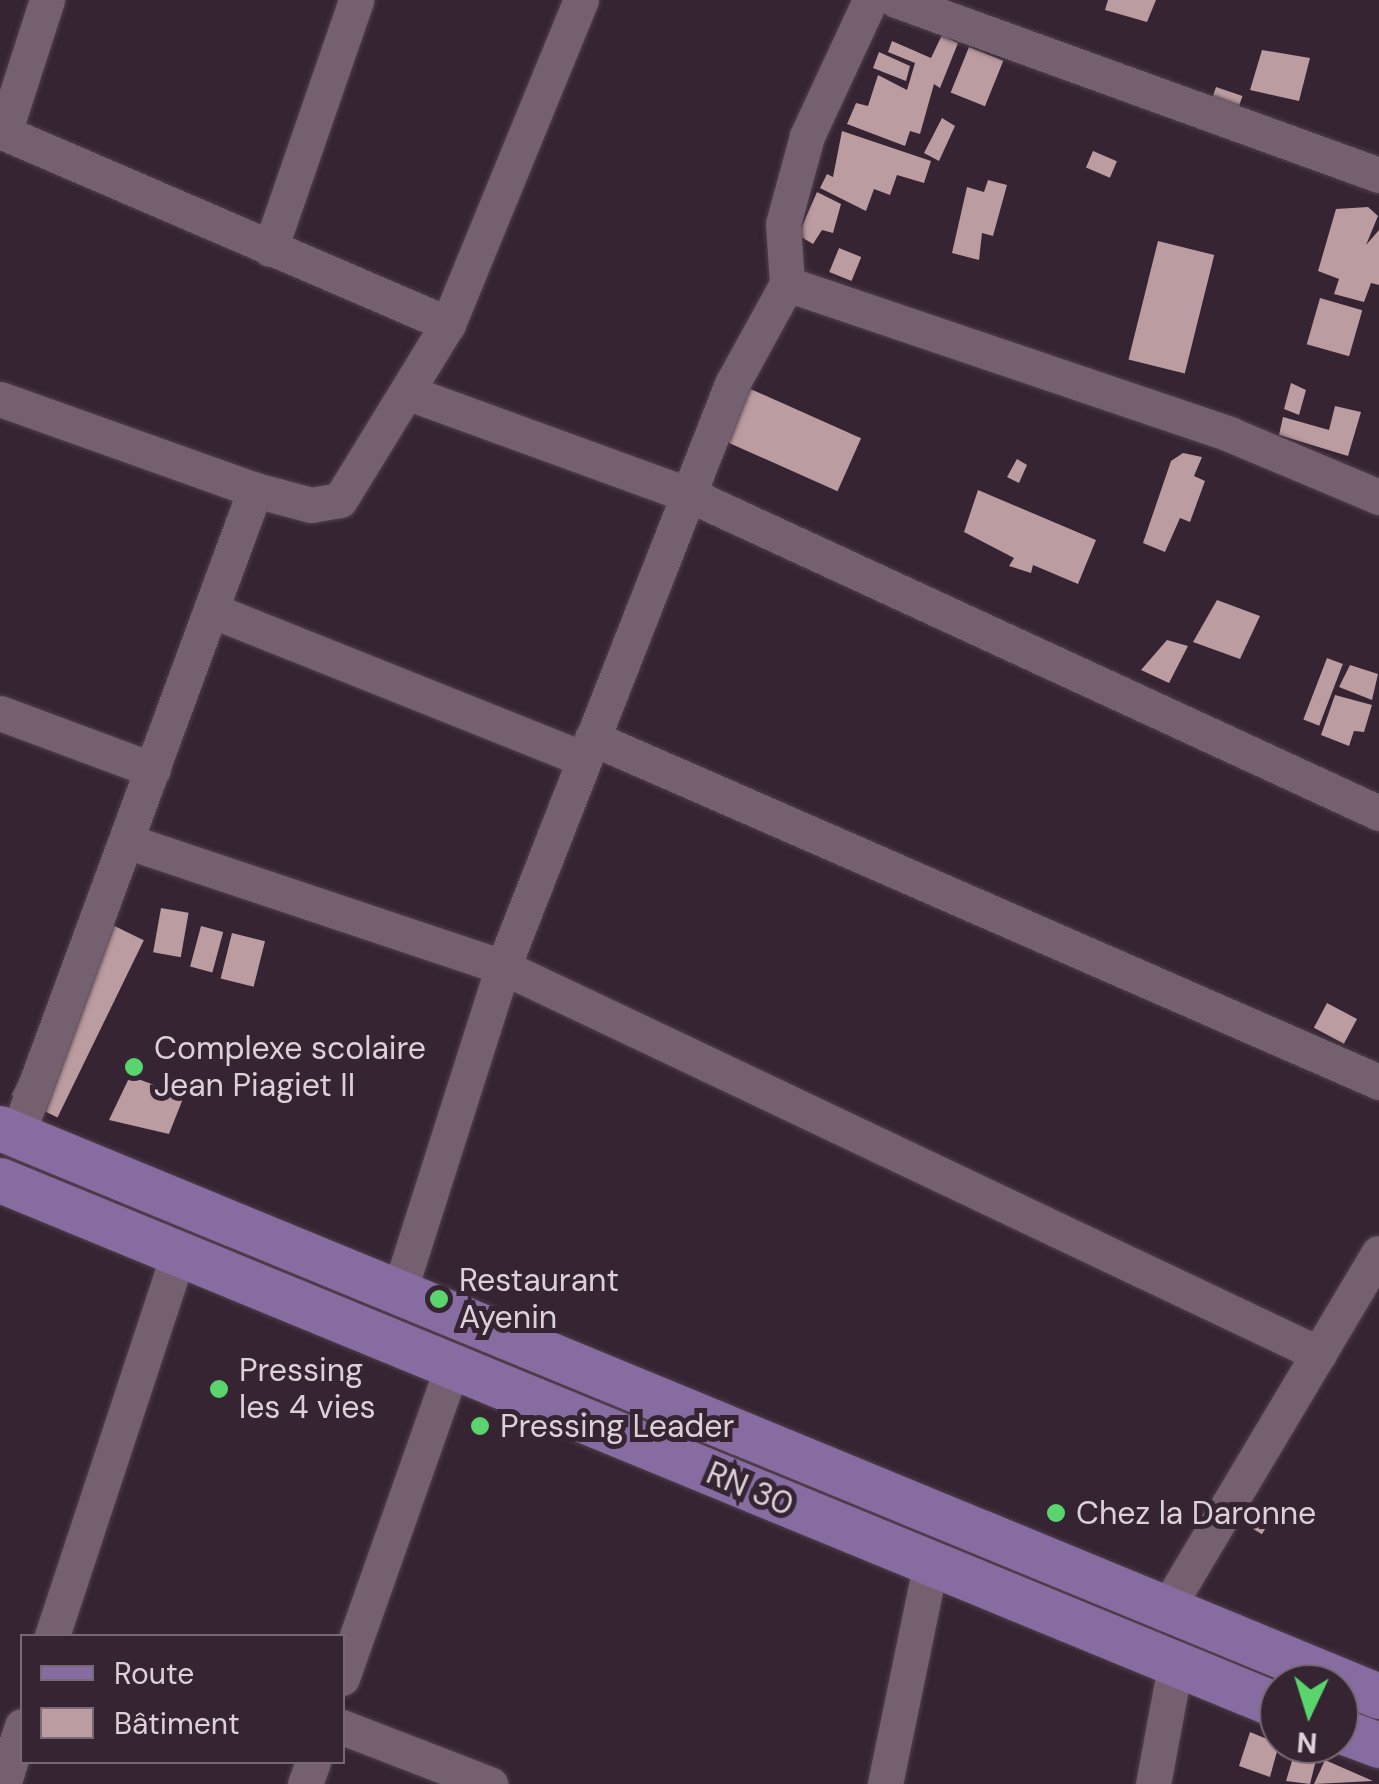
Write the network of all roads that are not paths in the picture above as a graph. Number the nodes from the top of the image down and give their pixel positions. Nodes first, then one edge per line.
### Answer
1 (47, 0) edge
2 (356, 0) edge
3 (581, 0) edge
4 (870, 0) edge
5 (896, 0) edge
6 (2, 132) edge
7 (1379, 175) edge
8 (270, 249) junction
9 (787, 284) junction
10 (448, 324) junction
11 (408, 393) junction
12 (0, 399) edge
13 (255, 490) junction
14 (692, 496) junction
15 (1379, 497) edge
16 (211, 610) junction
17 (0, 714) edge
18 (588, 749) junction
19 (152, 770) junction
20 (1379, 813) edge
21 (126, 841) junction
22 (503, 968) junction
23 (1379, 1082) edge
24 (8, 1132) edge
25 (0, 1180) edge
26 (1379, 1253) edge
27 (177, 1258) junction
28 (398, 1292) junction
29 (1319, 1354) junction
30 (454, 1362) junction
31 (930, 1566) junction
32 (1164, 1613) junction
33 (53, 1634) edge
34 (1175, 1666) junction
35 (345, 1670) edge
36 (1379, 1696) edge
37 (1259, 1698) edge
38 (345, 1729) edge
39 (20, 1733) edge
40 (5, 1782) edge
41 (490, 1784) edge
42 (886, 1784) edge
43 (1152, 1784) edge

1 - 6 street
2 - 8 street
3 - 10 street
4 - 9 street
5 - 7 street
6 - 8 street
8 - 10 street
9 - 14 street
9 - 15 street
10 - 11 street
11 - 13 street
11 - 14 street
12 - 13 street
13 - 16 street
14 - 18 street
14 - 20 street
16 - 18 street
16 - 19 street
17 - 19 street
18 - 22 street
18 - 23 street
19 - 21 street
21 - 22 street
21 - 24 street
22 - 28 street
22 - 29 street
24 - 28 main road, RN 30
25 - 27 main road, RN 30 / RN 30
26 - 29 street
27 - 30 main road, RN 30 / RN 30
27 - 33 street
28 - 32 main road, RN 30
29 - 32 street
30 - 31 main road, RN 30 / RN 30
30 - 35 street
31 - 34 main road, RN 30 / RN 30
31 - 42 street
32 - 36 main road, RN 30
34 - 37 main road, RN 30 / RN 30
34 - 43 street
38 - 41 street
39 - 40 street

